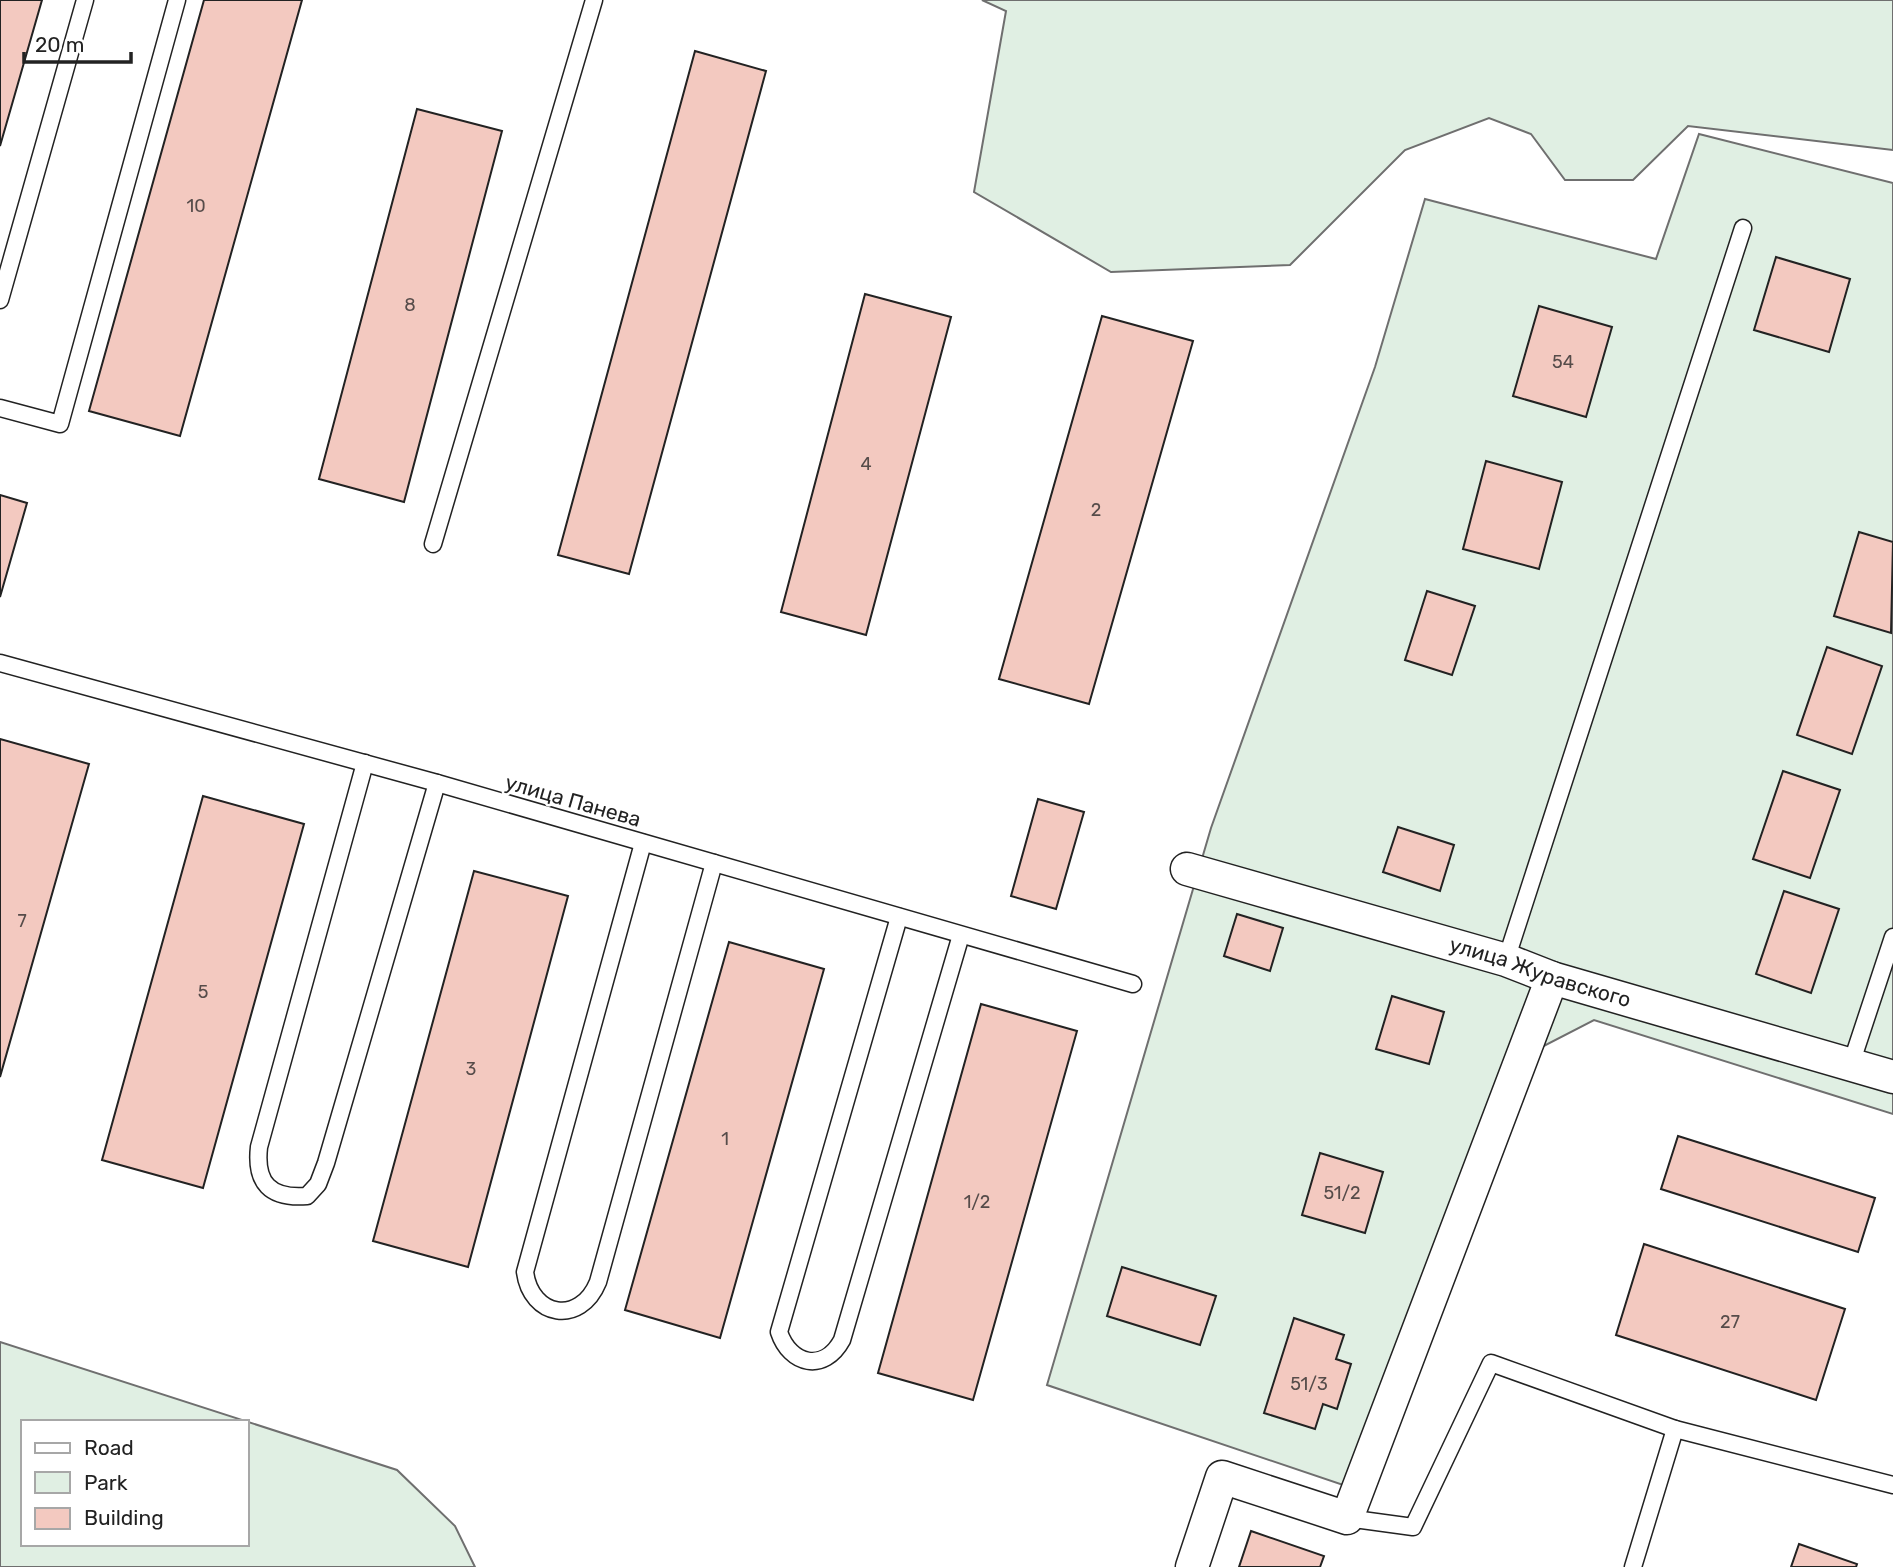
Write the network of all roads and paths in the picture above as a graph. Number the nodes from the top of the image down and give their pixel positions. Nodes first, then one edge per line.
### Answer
1 (85, 0) edge
2 (177, 0) edge
3 (594, 0) edge
4 (1743, 228) dead end
5 (0, 300) edge
6 (0, 408) edge
7 (433, 544) dead end
8 (0, 663) edge
9 (365, 763) junction
10 (437, 783) junction
11 (643, 843) junction
12 (715, 863) junction
13 (1187, 869) dead end
14 (899, 917) junction
15 (961, 935) junction
16 (1893, 937) edge
17 (1506, 960) junction
18 (1552, 978) junction
19 (1133, 984) dead end
20 (1852, 1064) junction
21 (1893, 1077) edge
22 (1675, 1429) junction
23 (1893, 1485) edge
24 (1348, 1518) junction
25 (1192, 1567) edge
26 (1633, 1567) edge

1 - 5 lane
2 - 6 lane
3 - 7 lane
4 - 17 lane
8 - 9 lane, улица Панева
9 - 10 lane, улица Панева
9 - 10 lane
10 - 11 lane, улица Панева
11 - 12 lane, улица Панева
11 - 12 lane
12 - 14 lane, улица Панева
13 - 17 street, улица Журавского
14 - 15 lane, улица Панева
14 - 15 lane
15 - 19 lane, улица Панева
16 - 20 lane
17 - 18 street, улица Журавского
18 - 20 street, улица Журавского
18 - 24 street
20 - 21 street, улица Журавского
22 - 23 lane
22 - 24 lane
22 - 26 lane
24 - 25 street

